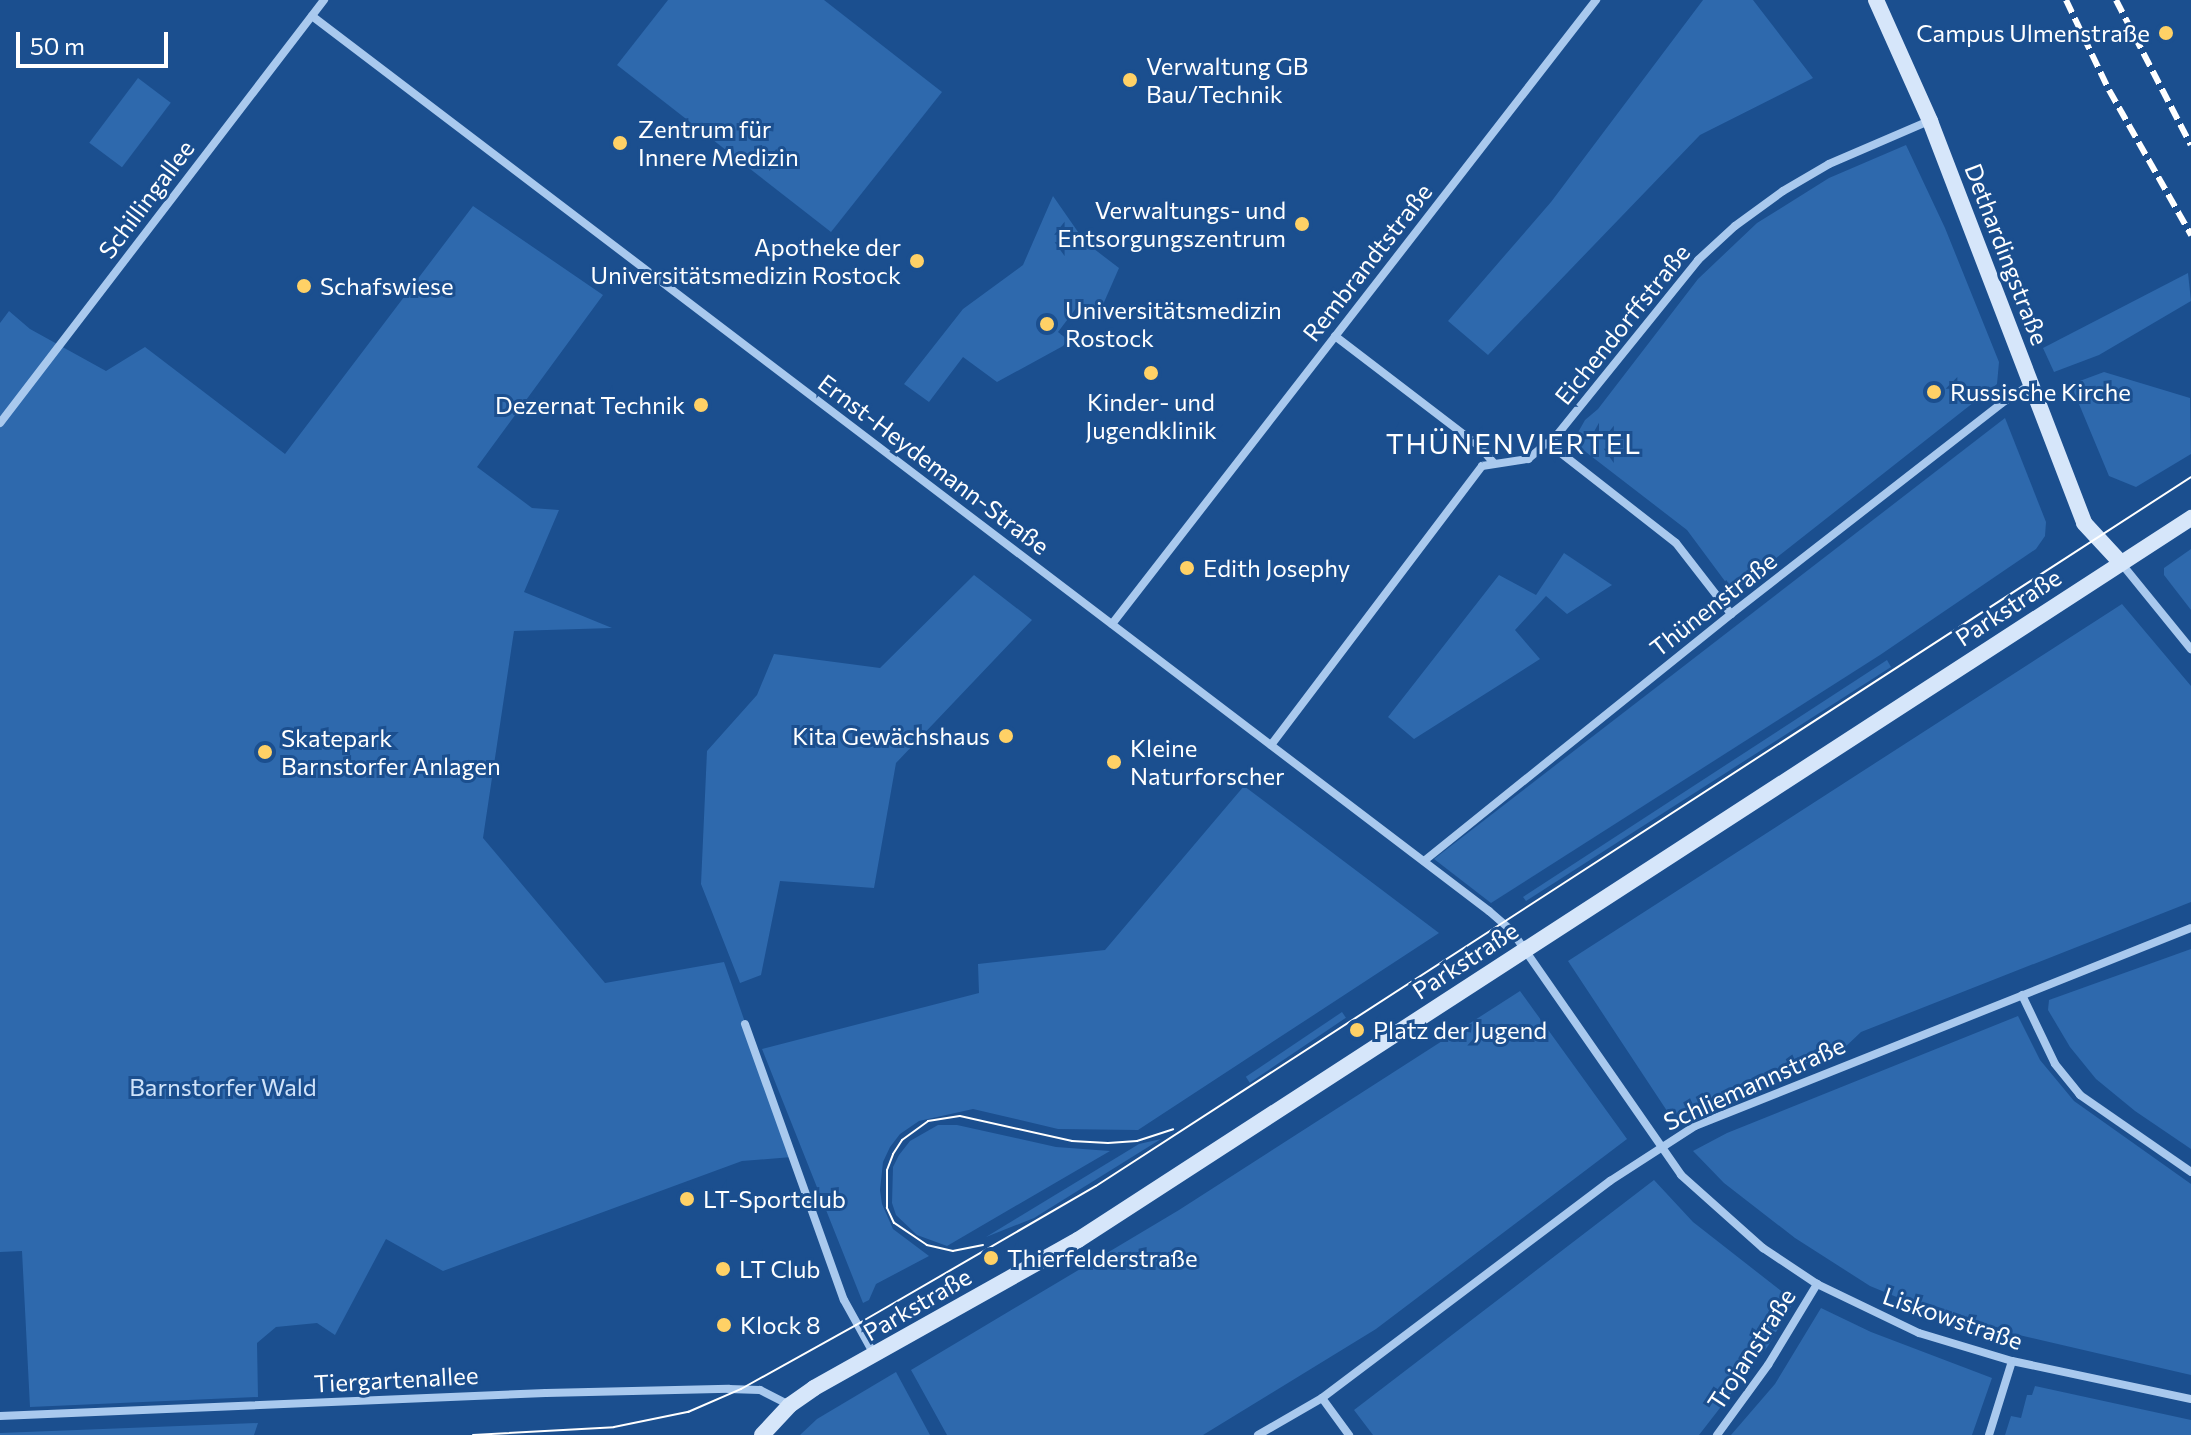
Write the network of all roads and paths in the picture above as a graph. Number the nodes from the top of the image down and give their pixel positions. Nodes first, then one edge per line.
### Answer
1 (324, 0) edge
2 (1596, 0) edge
3 (1876, 0) edge
4 (312, 16) junction
5 (1930, 121) junction
6 (1335, 336) junction
7 (2031, 384) junction
8 (0, 423) edge
9 (1548, 443) junction
10 (1494, 463) junction
11 (2191, 518) edge
12 (2121, 563) junction
13 (1731, 614) junction
14 (1112, 624) junction
15 (2191, 649) edge
16 (1271, 745) junction
17 (1424, 861) junction
18 (2191, 928) edge
19 (1524, 950) junction
20 (2022, 995) junction
21 (745, 1024) dead end
22 (1661, 1146) junction
23 (2191, 1172) edge
24 (1817, 1284) junction
25 (876, 1356) junction
26 (2012, 1361) junction
27 (1322, 1398) junction
28 (2191, 1399) edge
29 (790, 1405) junction
30 (0, 1416) edge
31 (762, 1435) edge
32 (1258, 1435) edge
33 (1349, 1435) edge
34 (1717, 1435) edge
35 (1989, 1435) edge

1 - 4 street, Schillingallee
2 - 6 street, Rembrandtstraße
3 - 5 main road, Dethardingstraße
4 - 8 street, Schillingallee
4 - 14 street, Ernst-Heydemann-Straße
5 - 7 main road, Dethardingstraße
5 - 9 street, Eichendorffstraße
6 - 10 street
6 - 14 street, Rembrandtstraße
7 - 12 main road, Dethardingstraße
7 - 13 street, Thünenstraße
9 - 10 street, Eichendorffstraße
9 - 13 street
10 - 16 street
11 - 12 main road, Parkstraße
12 - 15 street
12 - 19 main road, Parkstraße
13 - 17 street, Thünenstraße
14 - 16 street, Ernst-Heydemann-Straße
16 - 17 street, Ernst-Heydemann-Straße
17 - 19 street, Ernst-Heydemann-Straße
18 - 20 street, Schliemannstraße
19 - 22 street, Liskowstraße
19 - 25 main road, Parkstraße
20 - 22 street, Schliemannstraße
20 - 23 street
21 - 25 street
22 - 24 street, Liskowstraße
22 - 27 street, Schliemannstraße
24 - 26 street, Liskowstraße
24 - 34 street, Trojanstraße
25 - 29 main road, Parkstraße
26 - 28 street, Liskowstraße
26 - 35 street
27 - 32 street, Schliemannstraße
27 - 33 street
29 - 30 street, Tiergartenallee
29 - 31 main road, Parkstraße

